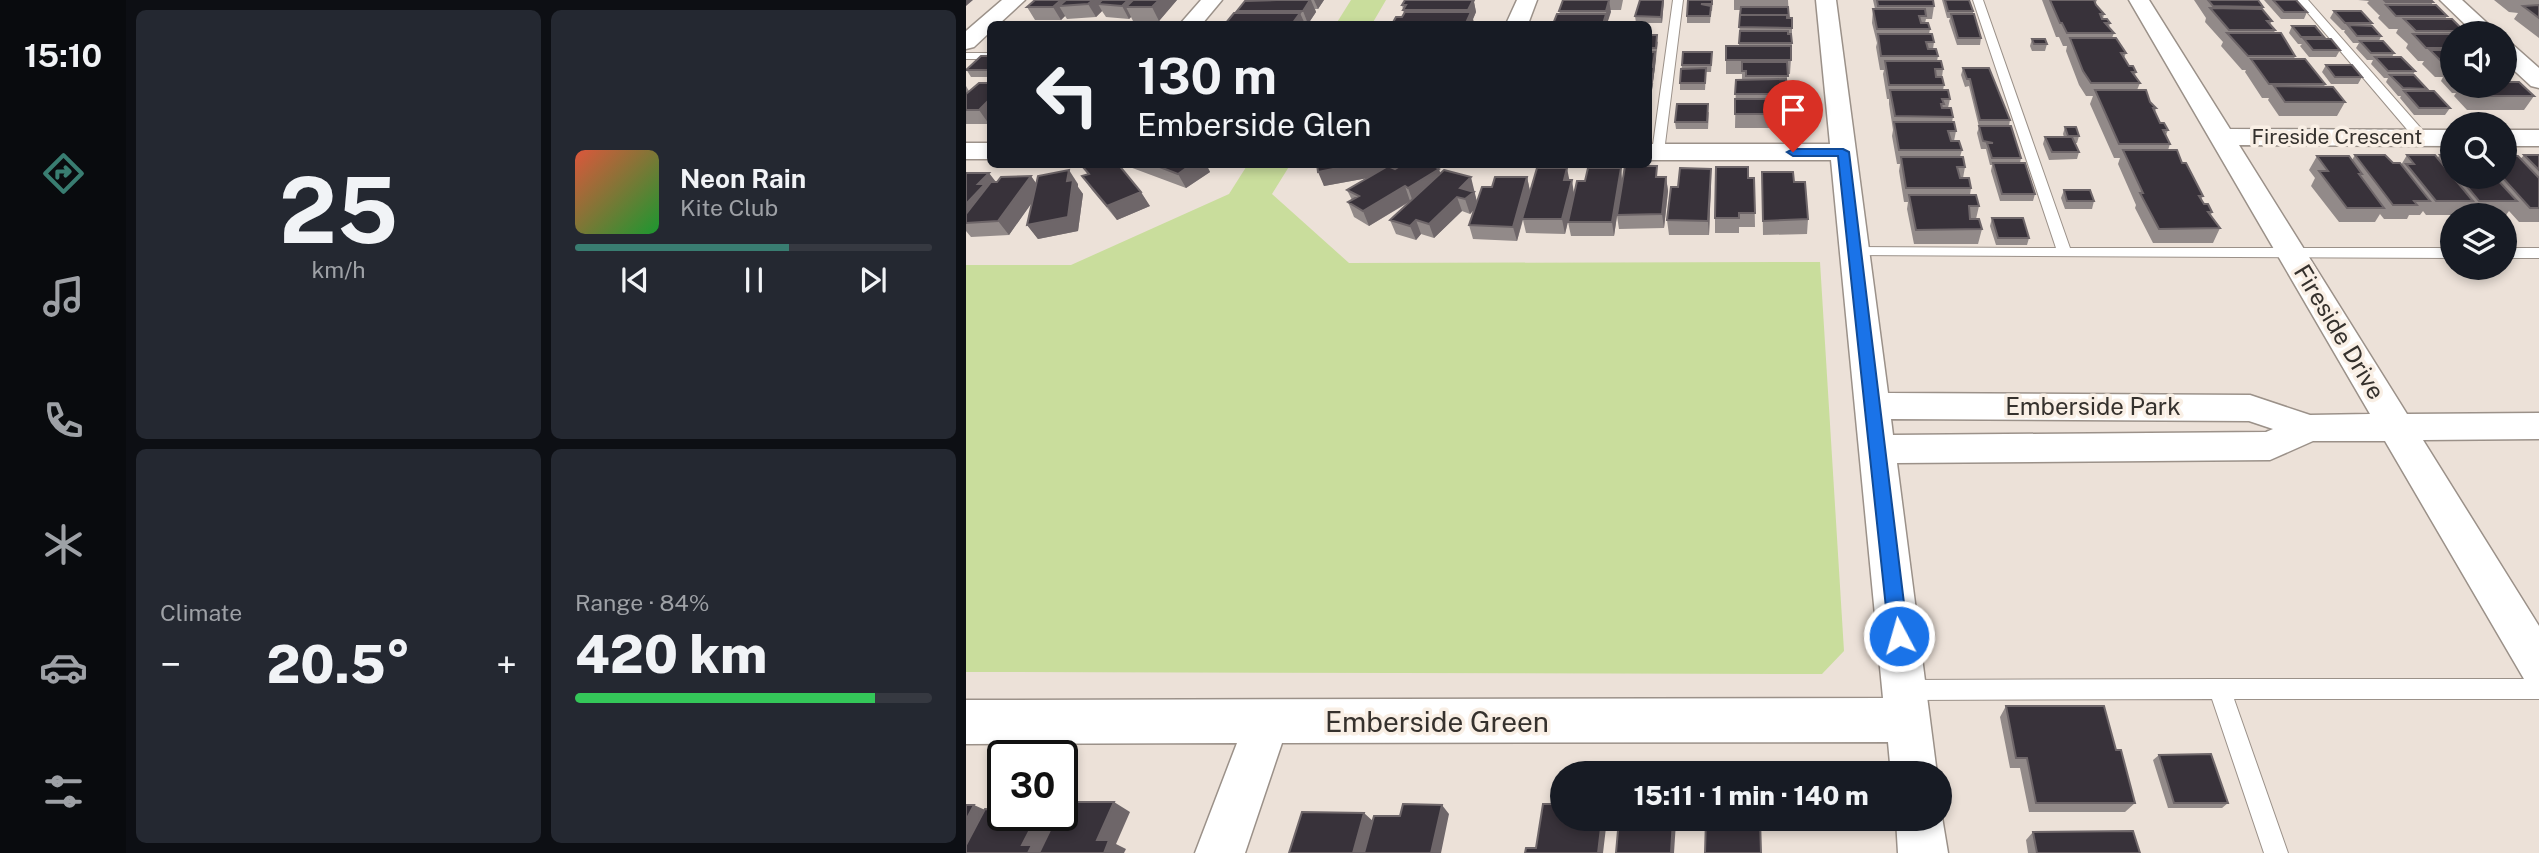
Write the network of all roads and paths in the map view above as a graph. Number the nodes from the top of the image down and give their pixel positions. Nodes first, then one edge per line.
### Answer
1 (1015, 0) edge
2 (1212, 0) edge
3 (1527, 0) edge
4 (1678, 0) edge
5 (1826, 0) edge
6 (1978, 0) edge
7 (2139, 0) edge
8 (2302, 0) edge
9 (2450, 0) edge
10 (990, 21) edge
11 (1194, 21) edge
12 (1518, 21) edge
13 (2474, 21) edge
14 (987, 24) edge
15 (966, 42) edge
16 (966, 56) edge
17 (987, 56) edge
18 (2517, 61) edge
19 (2539, 81) edge
20 (2221, 137) junction
21 (2421, 137) junction
22 (2440, 138) edge
23 (2517, 138) edge
24 (2539, 138) edge
25 (966, 151) edge
26 (987, 151) edge
27 (1653, 152) edge
28 (1843, 152) junction
29 (1855, 252) junction
30 (2065, 253) junction
31 (2291, 253) junction
32 (2440, 253) edge
33 (2517, 253) edge
34 (2539, 253) edge
35 (1873, 406) junction
36 (2539, 426) edge
37 (2397, 427) junction
38 (2309, 428) junction
39 (1878, 449) junction
40 (2539, 666) edge
41 (2219, 689) junction
42 (2539, 689) edge
43 (1907, 705) junction
44 (966, 722) edge
45 (1267, 722) junction
46 (1913, 761) edge
47 (1921, 831) edge
48 (1220, 853) edge
49 (1923, 853) edge
50 (2276, 853) edge

1 - 10 street
2 - 11 street
3 - 12 street
4 - 27 lane
5 - 28 street
6 - 30 lane
7 - 20 street, Fireside Drive
8 - 21 lane
9 - 13 street
14 - 15 street
16 - 17 lane
18 - 19 street
20 - 21 street, Fireside Crescent
20 - 31 street, Fireside Drive
21 - 22 street, Fireside Crescent
23 - 24 street
25 - 26 street
27 - 28 street
28 - 29 street
29 - 30 lane
29 - 35 street
30 - 31 lane
31 - 32 lane
31 - 37 street, Fireside Drive
33 - 34 lane
35 - 38 street, Emberside Park
35 - 39 street
36 - 37 street, Emberside Park
37 - 38 street, Emberside Park
37 - 40 street, Fireside Drive
38 - 39 street, Emberside Park
39 - 43 street
41 - 42 lane
41 - 43 lane
41 - 50 lane
43 - 45 street, Emberside Green
43 - 46 street
44 - 45 street, Emberside Green
45 - 48 street
47 - 49 street

